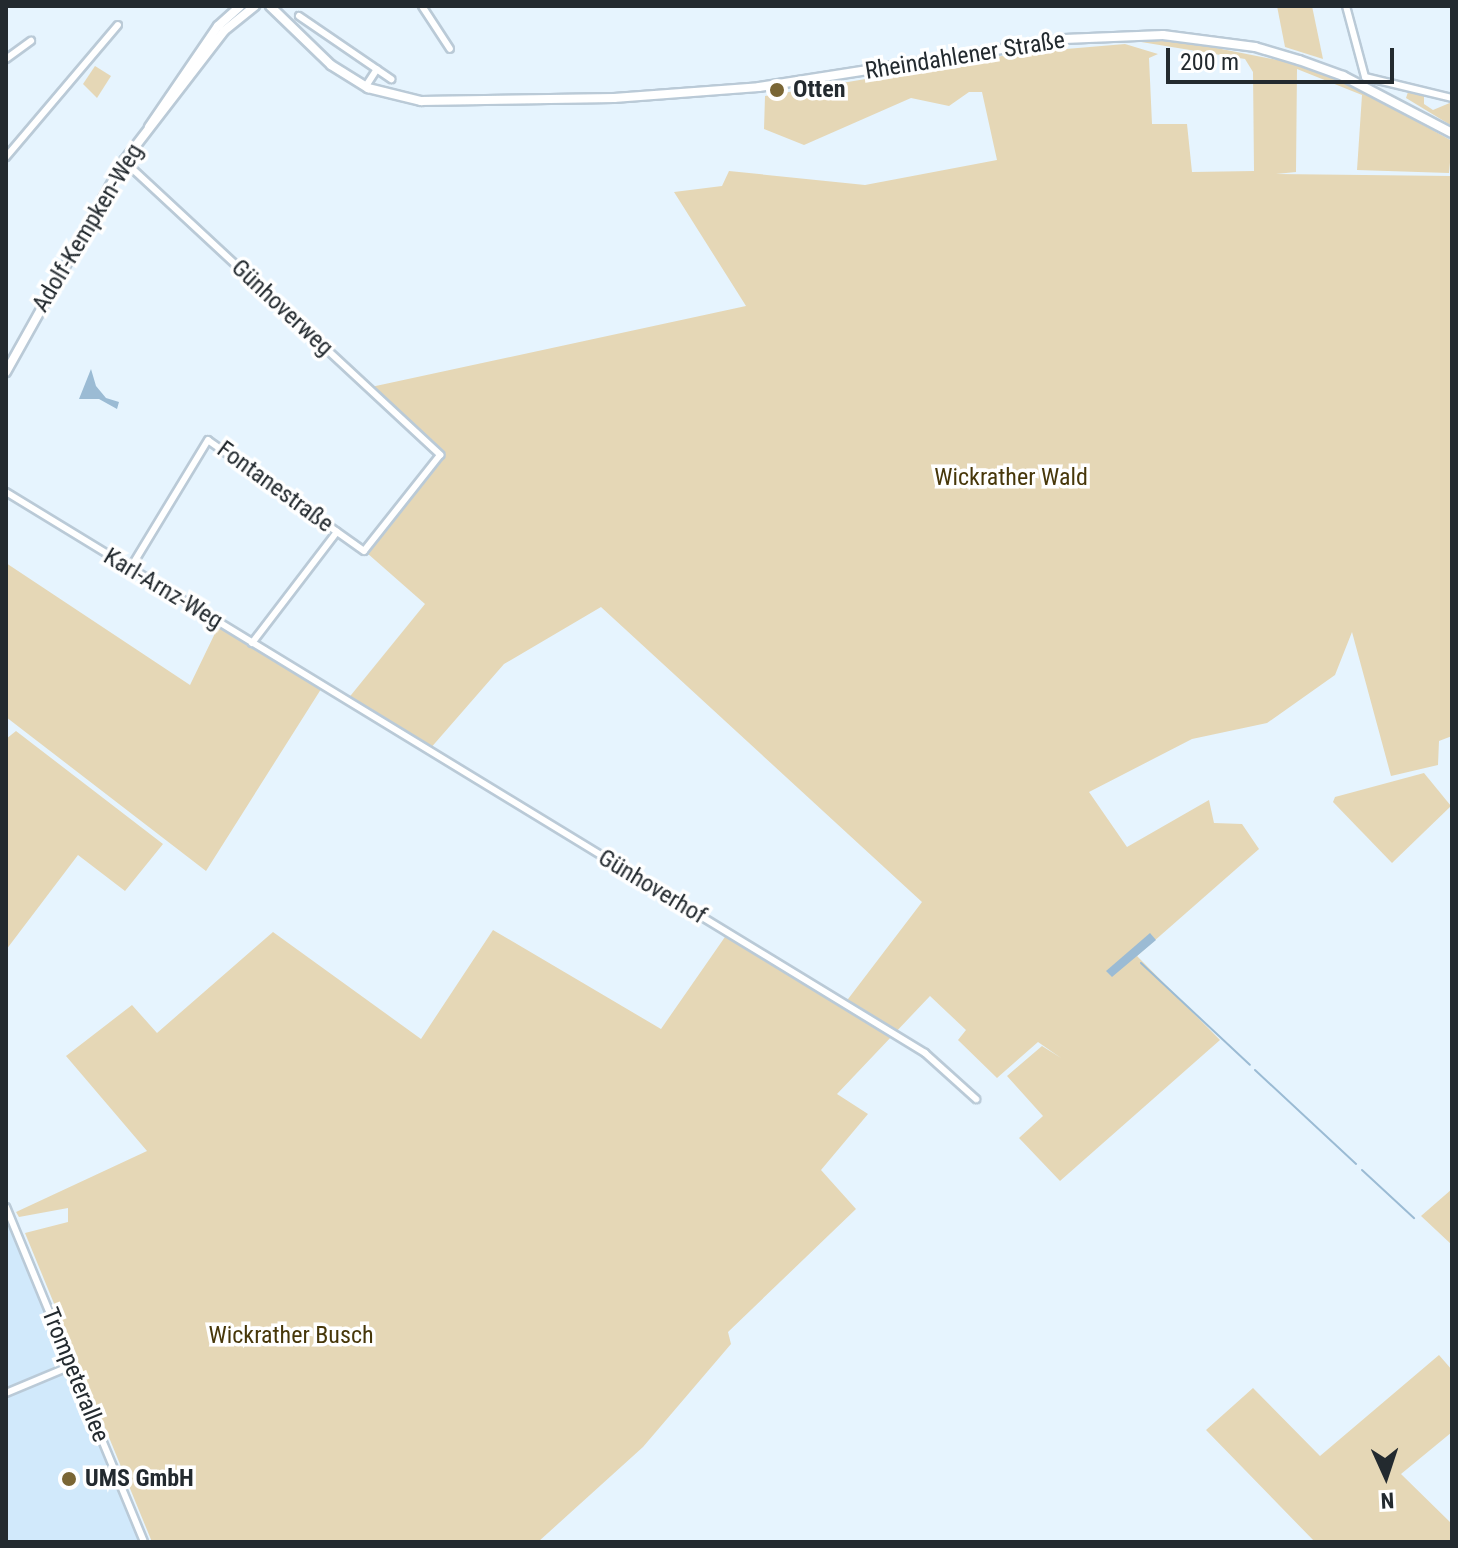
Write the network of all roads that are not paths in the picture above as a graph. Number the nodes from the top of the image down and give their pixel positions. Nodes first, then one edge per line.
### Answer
1 (240, 6) edge
2 (255, 6) edge
3 (270, 6) edge
4 (422, 6) edge
5 (1346, 6) edge
6 (299, 16) dead end
7 (118, 25) dead end
8 (31, 41) dead end
9 (450, 49) dead end
10 (6, 59) edge
11 (377, 69) junction
12 (391, 79) dead end
13 (366, 86) junction
14 (1452, 98) edge
15 (149, 128) junction
16 (1452, 133) edge
17 (6, 157) edge
18 (124, 161) junction
19 (6, 372) edge
20 (440, 455) joint
21 (6, 492) edge
22 (337, 532) junction
23 (130, 569) junction
24 (252, 643) junction
25 (321, 684) joint
26 (976, 1099) dead end
27 (6, 1207) edge
28 (71, 1366) junction
29 (6, 1393) edge
30 (144, 1542) edge

1 - 15 main road, Adolf-Kempken-Weg
2 - 15 main road, Adolf-Kempken-Weg
3 - 13 main road, Rheindahlener Straße
4 - 9 street
5 - 14 street
6 - 11 street
7 - 17 street
8 - 10 street
11 - 12 street
11 - 13 street
13 - 16 main road, Rheindahlener Straße
15 - 18 main road, Adolf-Kempken-Weg
18 - 19 main road, Adolf-Kempken-Weg
18 - 20 street, Günhoverweg
20 - 22 street, Fontanestraße
21 - 23 street, Karl-Arnz-Weg
22 - 23 street, Fontanestraße
22 - 24 street
23 - 24 street, Karl-Arnz-Weg
24 - 25 street, Karl-Arnz-Weg
25 - 26 street, Günhoverhof
27 - 28 street, Trompeterallee
28 - 29 street
28 - 30 street, Trompeterallee

